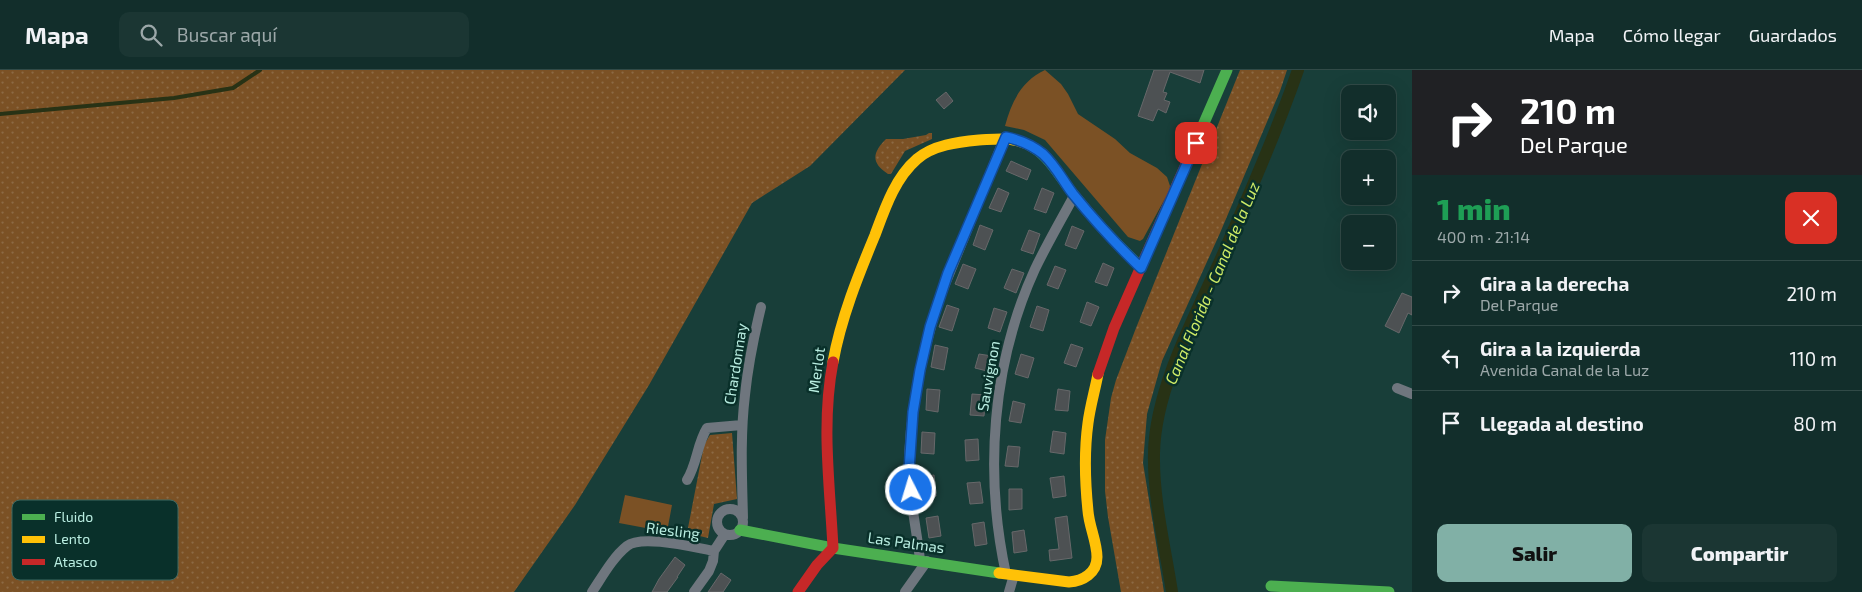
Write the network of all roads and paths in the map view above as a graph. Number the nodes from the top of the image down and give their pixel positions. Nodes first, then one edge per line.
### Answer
1 (1227, 70) edge
2 (1006, 137) junction
3 (1074, 196) junction
4 (1141, 268) junction
5 (761, 307) dead end
6 (1397, 388) dead end
7 (1412, 394) edge
8 (742, 425) junction
9 (688, 480) dead end
10 (741, 524) junction
11 (725, 534) junction
12 (833, 548) junction
13 (714, 551) junction
14 (923, 560) junction
15 (1010, 575) junction
16 (1271, 586) dead end
17 (592, 592) edge
18 (694, 592) edge
19 (798, 592) edge
20 (905, 592) edge
21 (1009, 592) edge
22 (1389, 592) edge

1 - 4 street
2 - 3 street
2 - 12 street, Merlot
2 - 14 street
3 - 4 street
3 - 15 street, Sauvignon
4 - 15 street, Las Palmas
5 - 8 street, Chardonnay
6 - 7 street
8 - 9 street, Chardonnay
8 - 10 street, Chardonnay
10 - 11 street, Las Palmas
10 - 11 street, Las Palmas
10 - 12 street, Las Palmas
11 - 13 street
12 - 14 street, Las Palmas
12 - 19 street
13 - 17 street, Riesling
13 - 18 street
14 - 15 street, Las Palmas
14 - 20 street
15 - 21 street, Sauvignon
16 - 22 street

